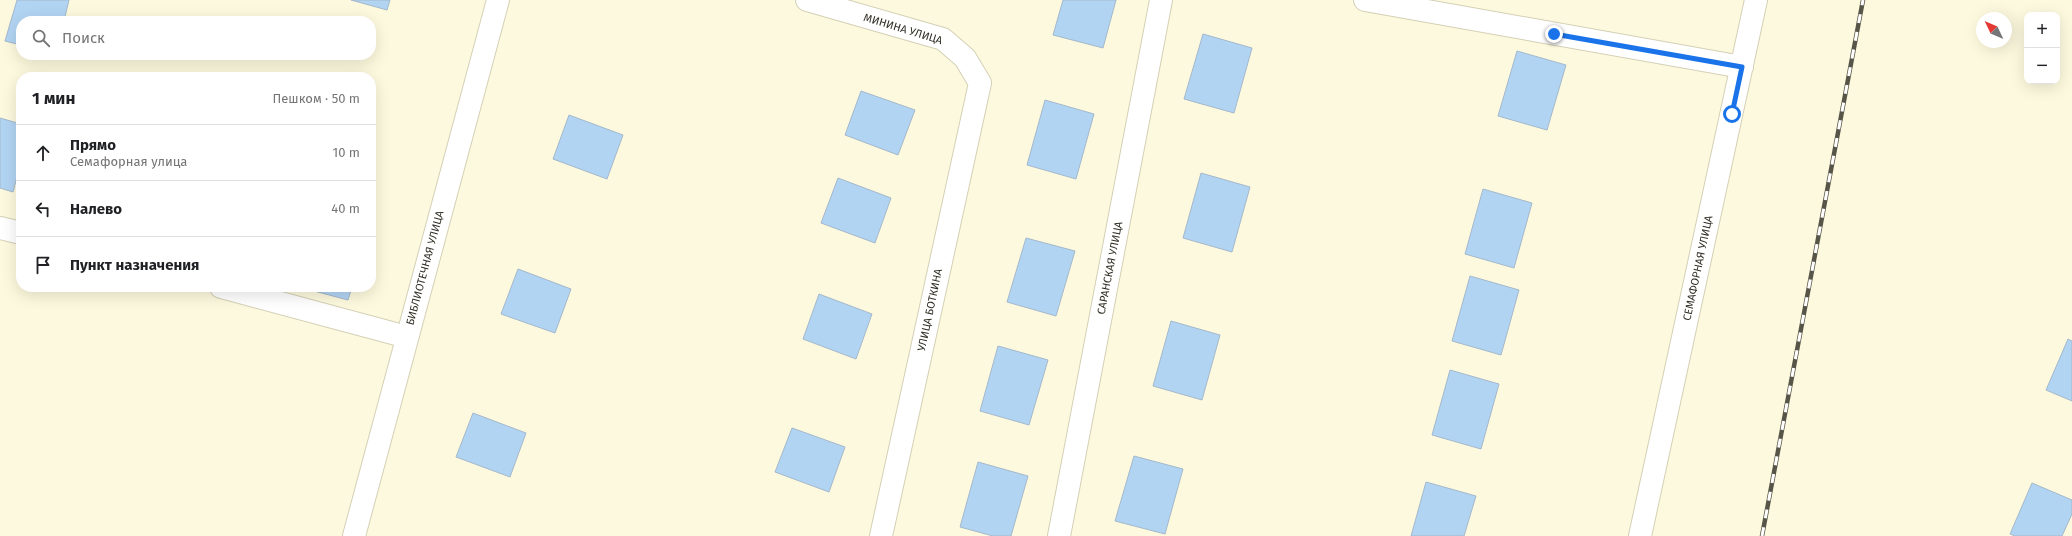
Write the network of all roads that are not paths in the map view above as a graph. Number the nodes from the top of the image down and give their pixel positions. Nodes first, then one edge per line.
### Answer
1 (498, 0) edge
2 (807, 0) edge
3 (1161, 0) edge
4 (1365, 0) edge
5 (1756, 0) edge
6 (833, 4) edge
7 (1742, 67) junction
8 (980, 83) joint
9 (0, 228) edge
10 (16, 232) edge
11 (240, 292) edge
12 (407, 337) junction
13 (354, 536) edge
14 (881, 536) edge
15 (1059, 536) edge
16 (1640, 536) edge

1 - 12 street, БИБЛИОТЕЧНАЯ УЛИЦА
2 - 6 street, МИНИНА УЛИЦА
3 - 15 street, САРАНСКАЯ УЛИЦА
4 - 7 street
5 - 7 street, СЕМАФОРНАЯ УЛИЦА
6 - 8 street, МИНИНА УЛИЦА
7 - 16 street, СЕМАФОРНАЯ УЛИЦА
8 - 14 street, УЛИЦА БОТКИНА
9 - 10 street
11 - 12 street
12 - 13 street, БИБЛИОТЕЧНАЯ УЛИЦА

